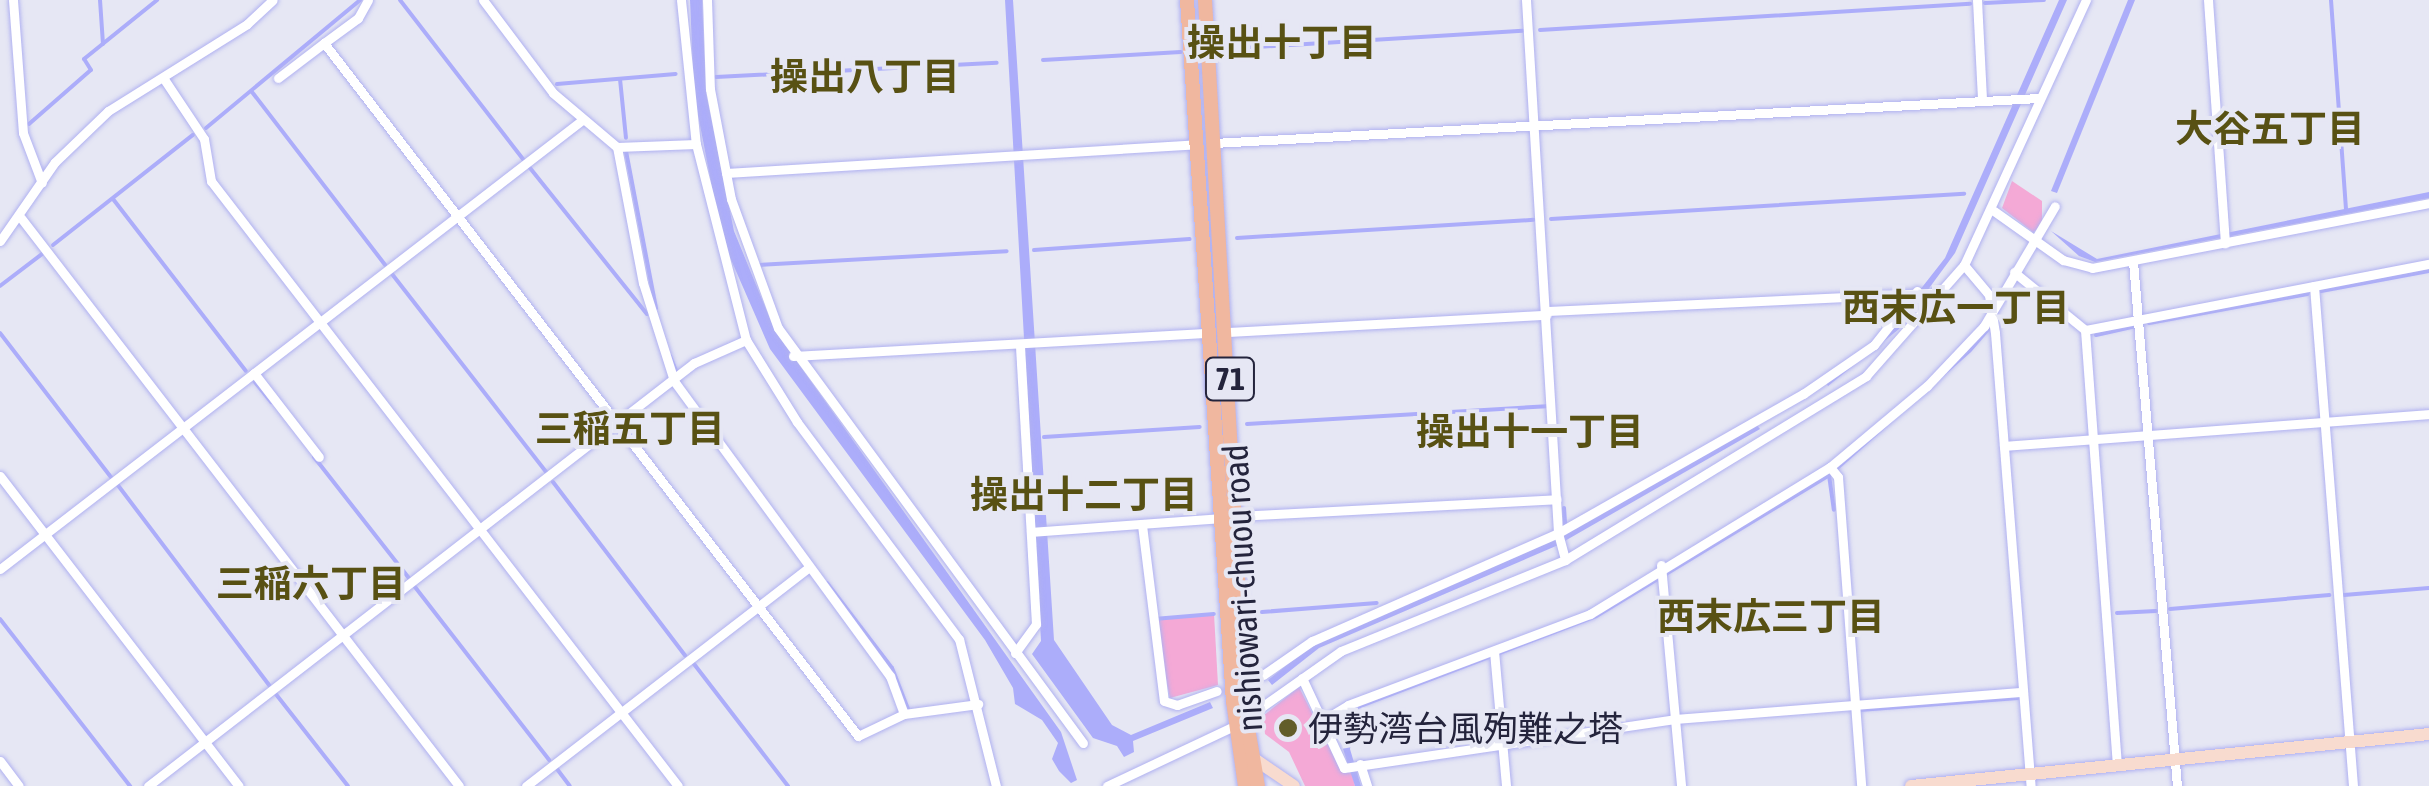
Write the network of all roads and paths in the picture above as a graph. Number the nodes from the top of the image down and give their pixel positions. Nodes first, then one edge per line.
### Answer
1 (12, 0) edge
2 (273, 0) edge
3 (368, 0) edge
4 (483, 0) edge
5 (681, 0) edge
6 (707, 0) edge
7 (1188, 0) edge
8 (1206, 0) edge
9 (1526, 0) edge
10 (1977, 0) edge
11 (2086, 0) edge
12 (2208, 0) edge
13 (324, 43) junction
14 (278, 78) dead end
15 (164, 79) junction
16 (2039, 98) junction
17 (1982, 100) junction
18 (581, 121) junction
19 (1535, 126) junction
20 (1213, 143) junction
21 (696, 144) junction
22 (1197, 144) junction
23 (616, 147) junction
24 (726, 172) junction
25 (42, 183) junction
26 (2429, 203) edge
27 (2055, 206) dead end
28 (1994, 210) junction
29 (457, 215) junction
30 (21, 218) junction
31 (2036, 240) junction
32 (0, 241) edge
33 (2225, 243) junction
34 (2133, 261) junction
35 (1964, 264) junction
36 (2429, 264) edge
37 (2014, 272) junction
38 (2314, 286) junction
39 (1917, 291) junction
40 (1943, 292) junction
41 (1547, 313) junction
42 (1993, 318) junction
43 (2141, 319) junction
44 (320, 322) junction
45 (2084, 330) junction
46 (1220, 332) junction
47 (746, 340) junction
48 (1020, 344) junction
49 (793, 356) junction
50 (254, 373) junction
51 (1848, 374) junction
52 (674, 380) junction
53 (2429, 414) edge
54 (618, 422) junction
55 (2324, 422) junction
56 (182, 428) junction
57 (2152, 436) junction
58 (2093, 440) junction
59 (2004, 446) junction
60 (319, 458) dead end
61 (1830, 467) junction
62 (0, 476) edge
63 (1557, 499) junction
64 (1229, 517) junction
65 (1142, 525) junction
66 (480, 529) junction
67 (1032, 532) junction
68 (1558, 533) junction
69 (46, 534) junction
70 (1566, 560) junction
71 (808, 568) junction
72 (0, 569) edge
73 (1663, 570) junction
74 (758, 606) junction
75 (343, 636) junction
76 (1015, 652) junction
77 (1495, 655) junction
78 (1263, 674) dead end
79 (1302, 678) junction
80 (1217, 691) dead end
81 (2022, 692) junction
82 (978, 704) junction
83 (1856, 704) junction
84 (621, 712) junction
85 (904, 714) junction
86 (1325, 720) junction
87 (1676, 720) junction
88 (1241, 721) junction
89 (2429, 734) edge
90 (205, 742) junction
91 (1082, 742) dead end
92 (2349, 742) junction
93 (1503, 744) junction
94 (1247, 753) junction
95 (2176, 760) junction
96 (0, 762) edge
97 (1360, 764) junction
98 (2117, 766) junction
99 (2031, 780) edge
100 (19, 786) edge
101 (148, 786) edge
102 (239, 786) edge
103 (459, 786) edge
104 (526, 786) edge
105 (678, 786) edge
106 (996, 786) edge
107 (1107, 786) edge
108 (1245, 786) edge
109 (1258, 786) edge
110 (1294, 786) edge
111 (1367, 786) edge
112 (1506, 786) edge
113 (1681, 786) edge
114 (1861, 786) edge
115 (1911, 786) edge
116 (2178, 786) edge
117 (2352, 786) edge

1 - 25 street
2 - 15 street
3 - 13 street
4 - 18 street
5 - 21 street
6 - 24 street
7 - 22 main road, nishiowari-chuou road / 71
8 - 20 main road, nishiowari-chuou road / 71
9 - 19 street
10 - 17 street
11 - 16 street
12 - 33 street
13 - 14 street
13 - 29 street
15 - 25 street
15 - 44 street
16 - 17 street
16 - 28 street
17 - 19 street
18 - 23 street
18 - 29 street
19 - 20 street
19 - 41 street
20 - 46 main road, nishiowari-chuou road / 71
21 - 23 street
21 - 47 street
22 - 24 street
22 - 46 main road, nishiowari-chuou road / 71
23 - 52 street
24 - 49 street
25 - 30 street
26 - 33 street
27 - 31 street
28 - 31 street
28 - 35 street
29 - 44 street
29 - 54 street
30 - 32 street
30 - 56 street
31 - 34 street
31 - 37 street
33 - 34 street
34 - 43 street
35 - 40 street
35 - 42 street
36 - 38 street
37 - 42 street
37 - 45 street
38 - 43 street
38 - 55 street
39 - 40 street
39 - 41 street
39 - 51 street
40 - 51 street
41 - 46 street
41 - 63 street
42 - 59 street
42 - 61 street
43 - 45 street
43 - 57 street
44 - 50 street
44 - 66 street
45 - 58 street
46 - 48 street
46 - 64 main road, nishiowari-chuou road / 71
47 - 52 street
47 - 82 street
48 - 49 street
48 - 67 street
49 - 76 street
50 - 56 street
50 - 60 street
51 - 68 street
51 - 70 street
52 - 54 street
52 - 71 street
53 - 55 street
54 - 66 street
54 - 74 street
55 - 57 street
55 - 92 street
56 - 69 street
56 - 75 street
57 - 58 street
57 - 95 street
58 - 59 street
58 - 98 street
59 - 81 street
61 - 73 street
61 - 83 street
62 - 69 street
63 - 64 street
63 - 68 street
64 - 65 street
64 - 88 main road, nishiowari-chuou road / 71
65 - 67 street
65 - 80 street
66 - 75 street
66 - 84 street
67 - 76 street
68 - 70 street
68 - 78 street
69 - 72 street
69 - 90 street
70 - 79 street
71 - 74 street
71 - 85 street
73 - 77 street
73 - 87 street
74 - 84 street
74 - 85 street
75 - 90 street
75 - 103 street
76 - 91 street
77 - 86 street
77 - 93 street
79 - 86 street
79 - 88 street
81 - 83 street
81 - 99 street
82 - 85 street
82 - 106 street
83 - 87 street
83 - 114 street
84 - 104 street
84 - 105 street
86 - 97 street
87 - 93 street
87 - 113 street
88 - 94 main road, nishiowari-chuou road / 71
88 - 107 street
89 - 92 main road
90 - 101 street
90 - 102 street
92 - 95 main road
92 - 117 street
93 - 97 street
93 - 112 street
94 - 108 main road, nishiowari-chuou road / 71
94 - 109 main road, nishiowari-chuou road / 71
94 - 110 main road
95 - 98 main road
95 - 116 street
96 - 100 street
97 - 111 street
98 - 99 main road
99 - 115 main road

